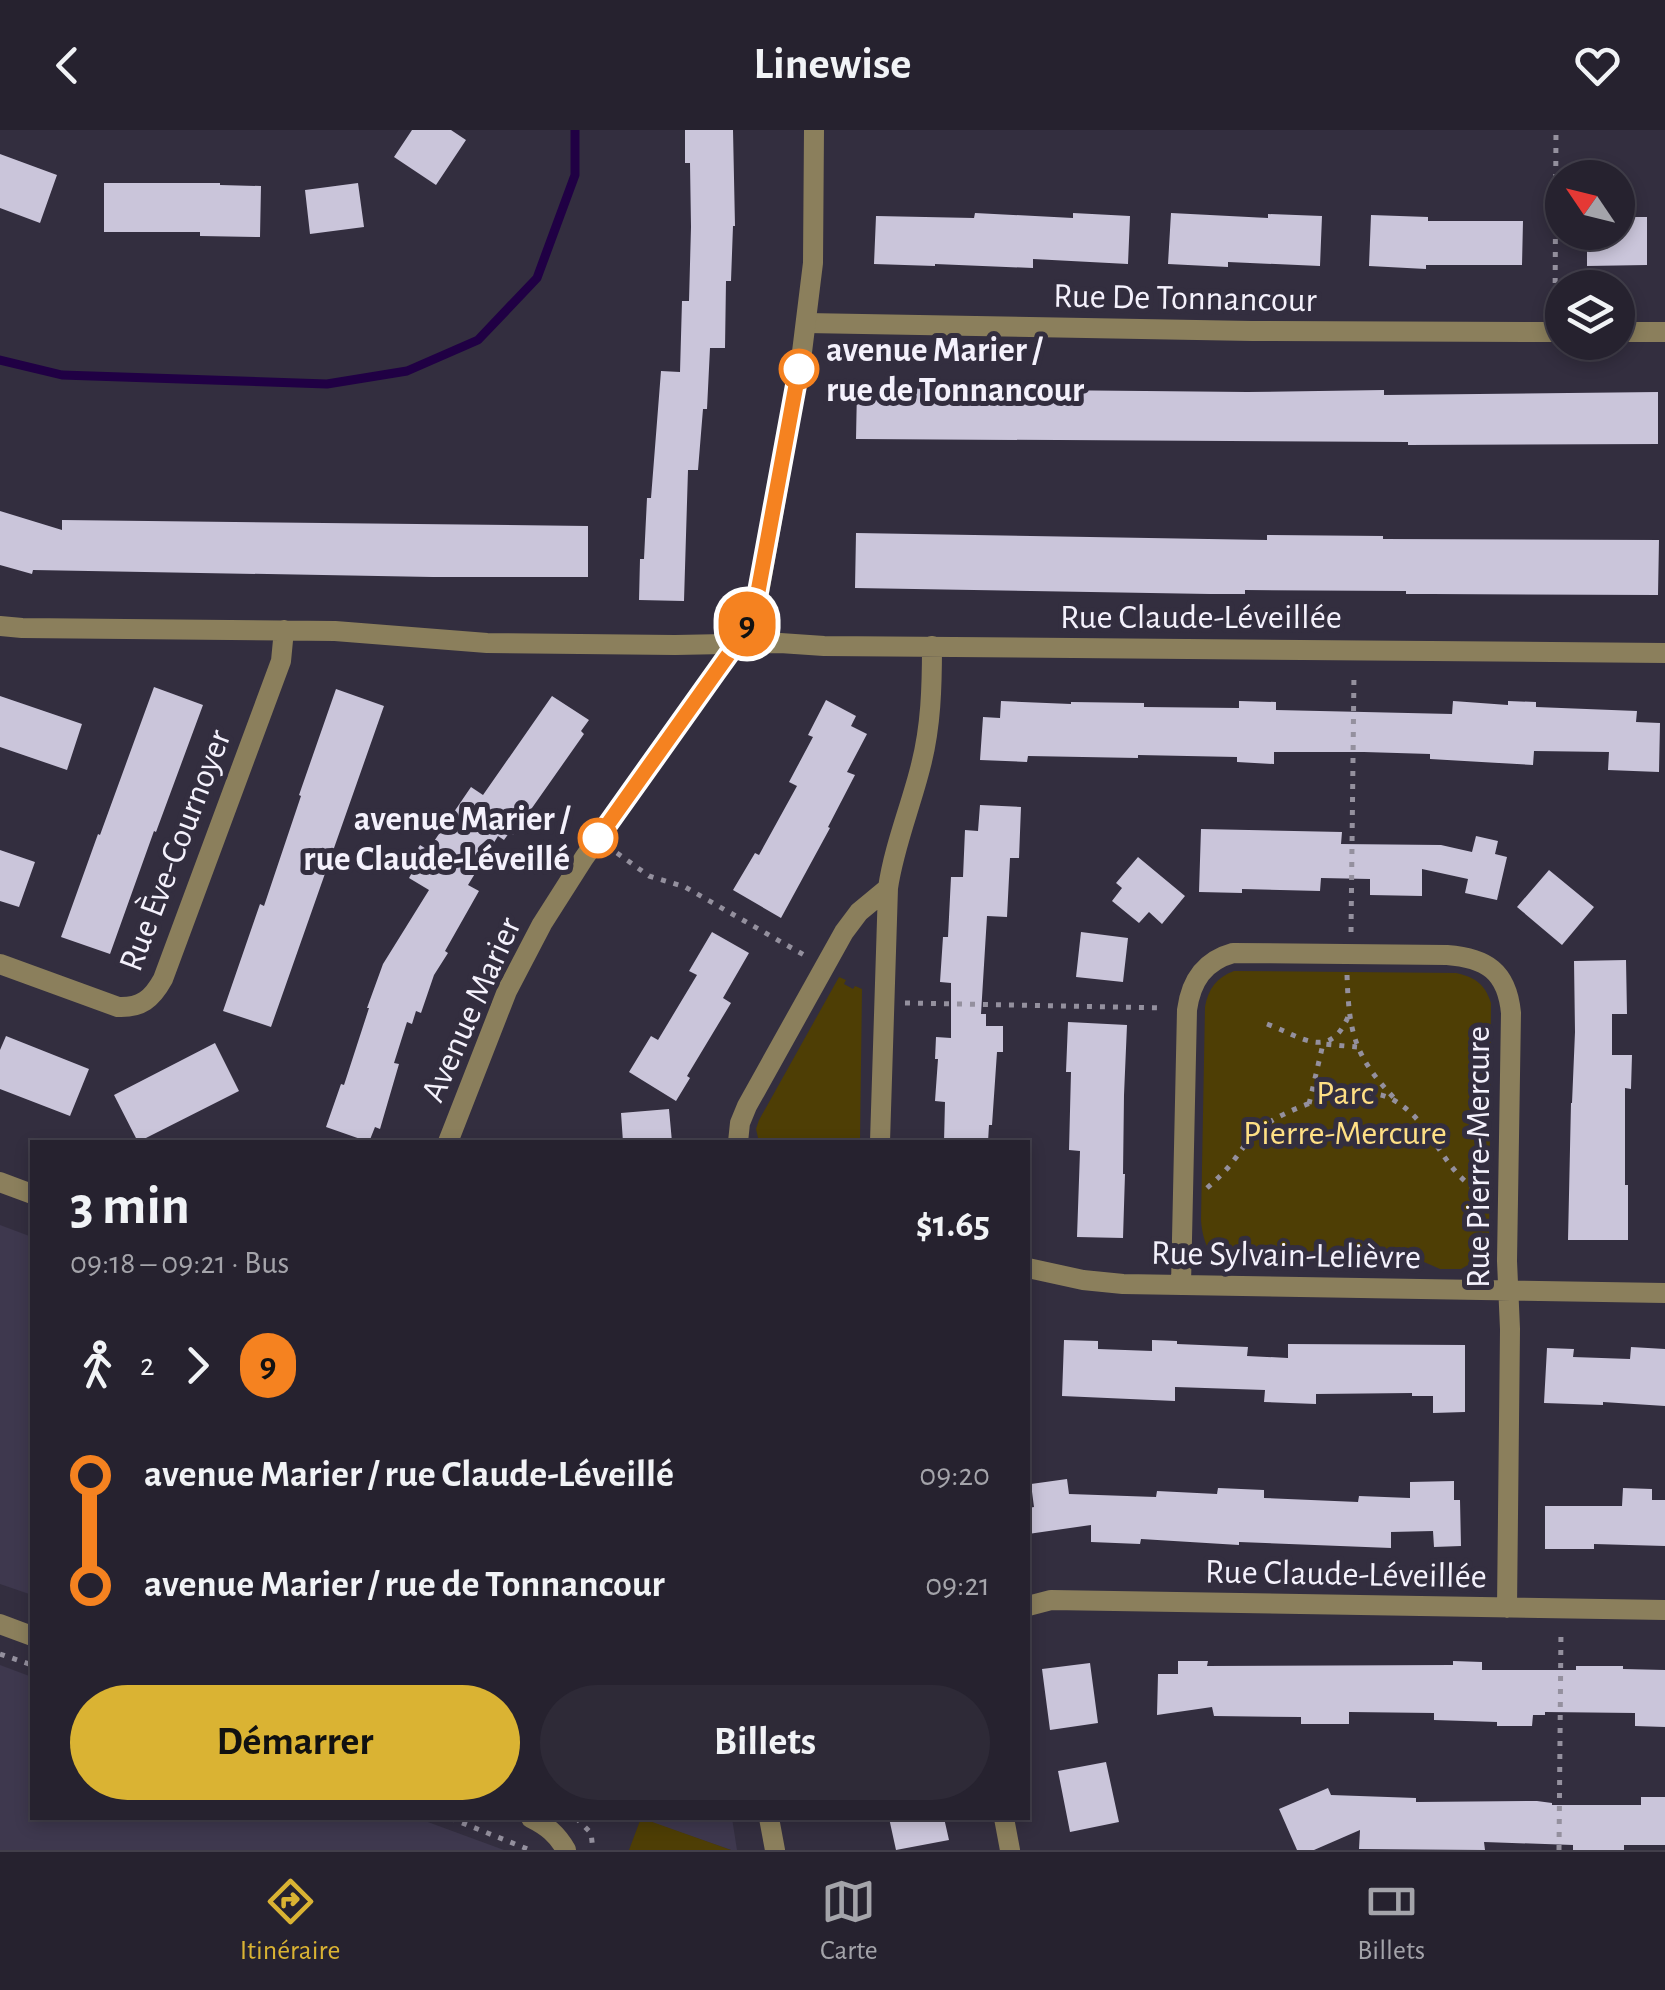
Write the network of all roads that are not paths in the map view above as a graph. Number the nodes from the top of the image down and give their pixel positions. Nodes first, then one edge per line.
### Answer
1 (814, 130) edge
2 (1545, 322) edge
3 (806, 323) junction
4 (1635, 332) edge
5 (1665, 332) edge
6 (0, 626) edge
7 (284, 630) junction
8 (736, 644) junction
9 (932, 646) junction
10 (1665, 653) edge
11 (888, 888) junction
12 (0, 964) edge
13 (449, 1140) edge
14 (738, 1140) edge
15 (880, 1140) edge
16 (0, 1182) edge
17 (30, 1193) edge
18 (1030, 1268) edge
19 (1181, 1285) junction
20 (1508, 1290) junction
21 (1665, 1293) edge
22 (1030, 1606) edge
23 (1507, 1608) junction
24 (1665, 1610) edge
25 (0, 1624) edge
26 (30, 1635) edge
27 (535, 1820) edge
28 (769, 1820) edge
29 (1004, 1820) edge
30 (566, 1850) edge
31 (775, 1850) edge
32 (1010, 1850) edge

1 - 3 street, Avenue Marier
2 - 3 street, Rue De Tonnancour
3 - 8 street, Avenue Marier
4 - 5 street
6 - 7 street
7 - 8 street
7 - 12 street, Rue Ève-Cournoyer
8 - 9 street, Rue Claude-Léveillée
8 - 13 street, Avenue Marier
9 - 10 street, Rue Claude-Léveillée
9 - 11 street
11 - 14 street
11 - 15 street
16 - 17 street
18 - 19 street, Rue Sylvain-Lelièvre
19 - 20 street, Rue Sylvain-Lelièvre
19 - 20 street, Rue Pierre-Mercure
20 - 21 street, Rue Sylvain-Lelièvre
20 - 23 street, Rue Pierre-Mercure
22 - 23 street, Rue Claude-Léveillée
23 - 24 street, Rue Claude-Léveillée
25 - 26 street
27 - 30 street
28 - 31 street
29 - 32 street

